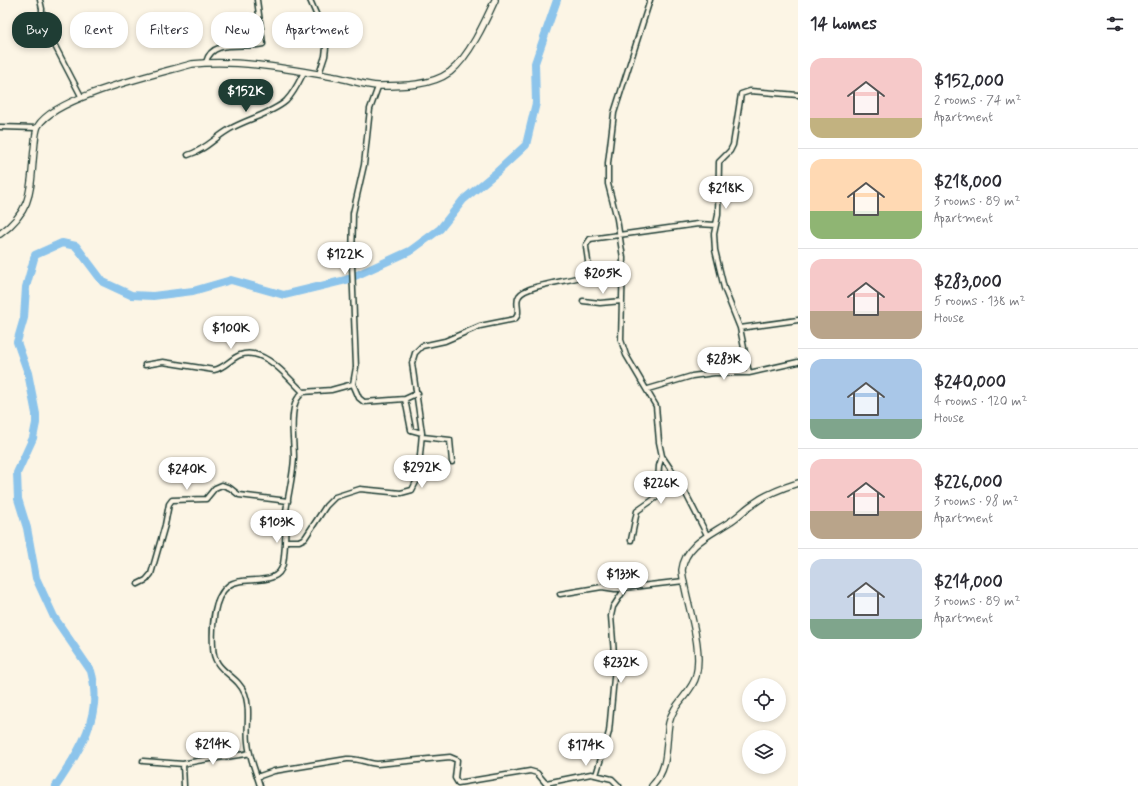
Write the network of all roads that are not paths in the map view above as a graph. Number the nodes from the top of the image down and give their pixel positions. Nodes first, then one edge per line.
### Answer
1 (40, 0) edge
2 (257, 0) edge
3 (310, 0) edge
4 (495, 0) edge
5 (650, 0) edge
6 (206, 62) junction
7 (304, 72) junction
8 (319, 74) junction
9 (378, 87) junction
10 (81, 96) junction
11 (798, 96) edge
12 (0, 127) edge
13 (37, 128) junction
14 (188, 155) dead end
15 (716, 225) junction
16 (0, 234) edge
17 (620, 235) junction
18 (583, 301) dead end
19 (622, 301) junction
20 (798, 320) edge
21 (740, 328) junction
22 (798, 362) edge
23 (145, 366) dead end
24 (749, 373) junction
25 (353, 384) junction
26 (648, 389) junction
27 (303, 392) junction
28 (418, 393) junction
29 (405, 399) junction
30 (422, 435) junction
31 (662, 456) junction
32 (452, 462) dead end
33 (798, 483) edge
34 (288, 501) junction
35 (707, 535) junction
36 (631, 540) dead end
37 (285, 541) junction
38 (684, 581) junction
39 (138, 584) dead end
40 (626, 588) junction
41 (560, 594) dead end
42 (250, 753) junction
43 (143, 761) dead end
44 (183, 764) junction
45 (596, 775) junction
46 (257, 777) junction
47 (547, 785) edge
48 (184, 786) edge
49 (260, 786) edge
50 (619, 786) edge
51 (652, 786) edge

1 - 10 street
2 - 6 street
3 - 8 street
4 - 9 street
5 - 17 street
6 - 7 street
6 - 10 street
7 - 8 street
7 - 14 street
8 - 9 street
9 - 25 street
10 - 13 street
11 - 15 street
12 - 13 street
13 - 16 street
15 - 17 street
15 - 21 street
17 - 19 street
17 - 28 street
18 - 19 street
19 - 26 street
20 - 21 street
21 - 24 street
22 - 24 street
23 - 27 street
24 - 26 street
25 - 27 street
25 - 29 street
26 - 31 street
27 - 34 street
28 - 29 street
28 - 30 street
29 - 30 street
30 - 32 street
30 - 37 street
31 - 35 street
31 - 36 street
33 - 35 street
34 - 37 street
34 - 39 street
35 - 38 street
37 - 42 street
38 - 40 street
38 - 51 street
40 - 41 street
40 - 45 street
42 - 44 street
42 - 46 street
43 - 44 street
44 - 48 street
45 - 47 street
45 - 50 street
46 - 47 street
46 - 49 street

